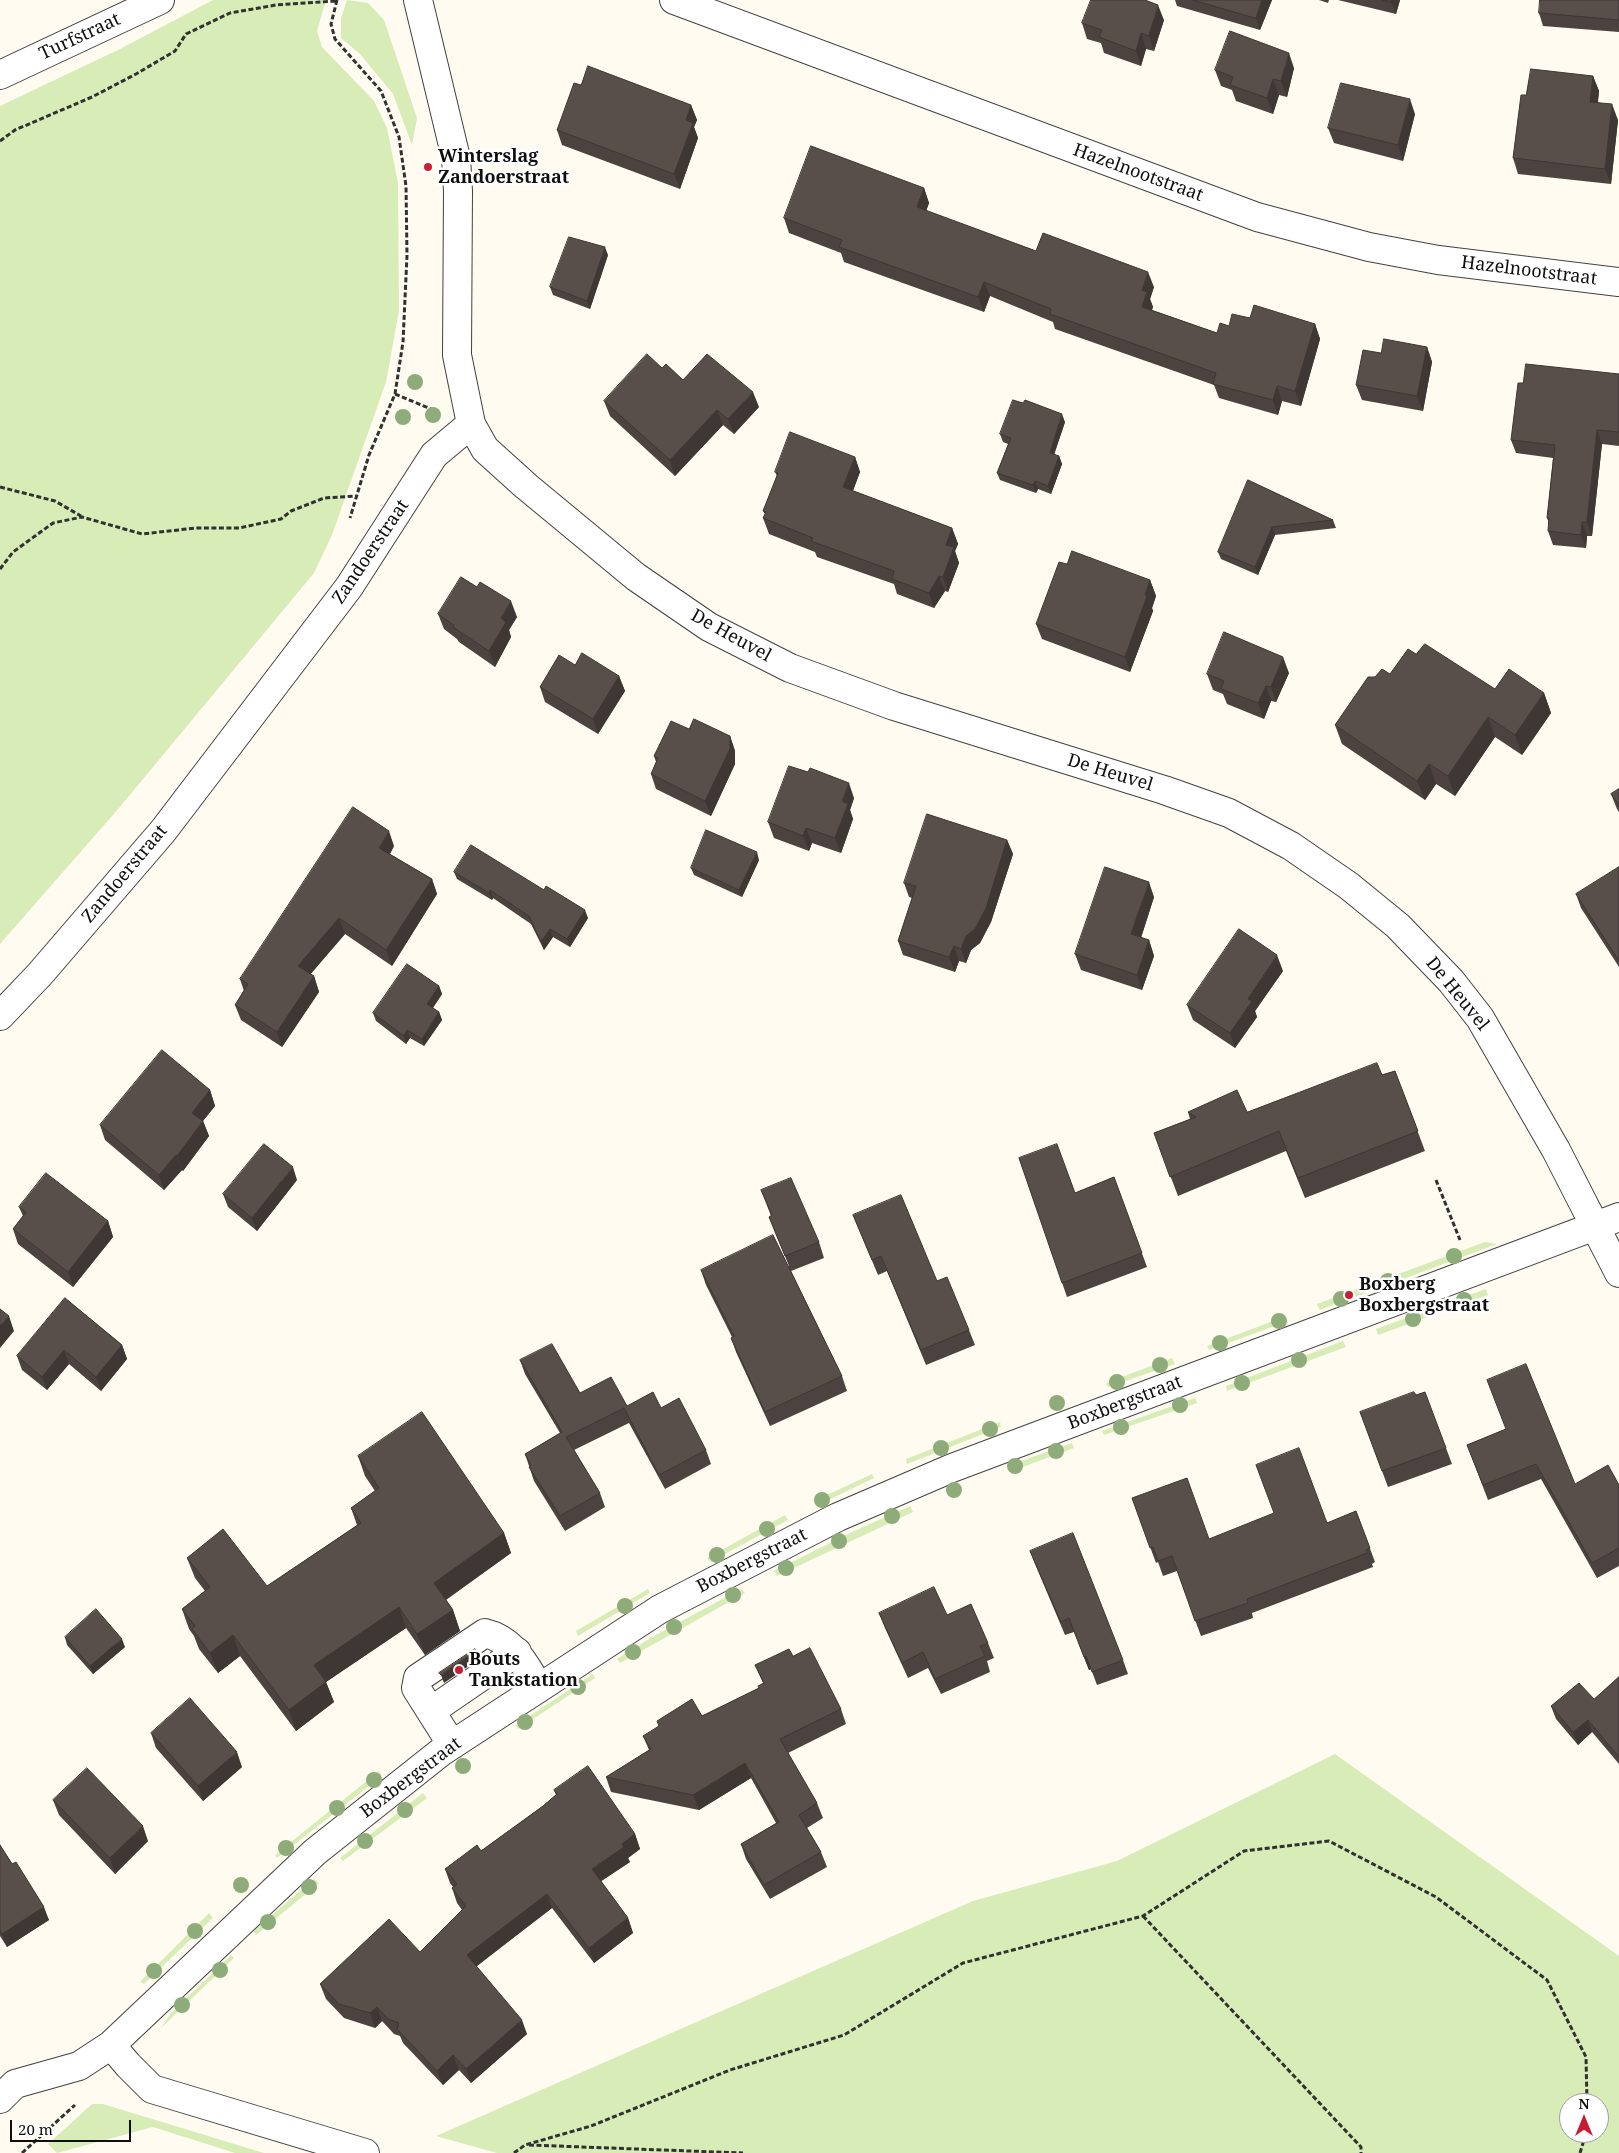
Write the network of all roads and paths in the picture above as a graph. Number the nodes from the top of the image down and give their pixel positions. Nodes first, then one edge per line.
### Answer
1 (160, 0) edge
2 (418, 0) edge
3 (674, 0) edge
4 (337, 1) edge
5 (0, 75) edge
6 (0, 141) edge
7 (1619, 282) edge
8 (471, 424) junction
9 (0, 487) edge
10 (356, 496) junction
11 (82, 517) junction
12 (348, 524) dead end
13 (0, 568) edge
14 (0, 1016) edge
15 (1436, 1180) dead end
16 (1608, 1221) edge
17 (1458, 1233) dead end
18 (1619, 1273) edge
19 (539, 1687) junction
20 (452, 1745) junction
21 (1143, 1916) junction
22 (111, 2045) junction
23 (1587, 2093) edge
24 (0, 2099) edge
25 (78, 2102) dead end
26 (526, 2145) junction
27 (22, 2153) edge
28 (365, 2153) edge
29 (514, 2153) edge
30 (743, 2153) edge
31 (1361, 2153) edge

1 - 5 street, Turfstraat
2 - 8 street
3 - 7 street, Hazelnootstraat
4 - 6 path
4 - 10 path
8 - 14 street, Zandoerstraat
8 - 16 street, De Heuvel
9 - 11 path
10 - 11 path
10 - 12 path
11 - 13 path
15 - 17 path
16 - 18 street, De Heuvel
16 - 19 street, Boxbergstraat
19 - 20 street, Boxbergstraat
19 - 20 street
20 - 22 street, Boxbergstraat
21 - 23 path
21 - 26 path
21 - 31 path
22 - 24 street, Boxbergstraat
22 - 28 street
25 - 27 path
26 - 29 path
26 - 30 path

